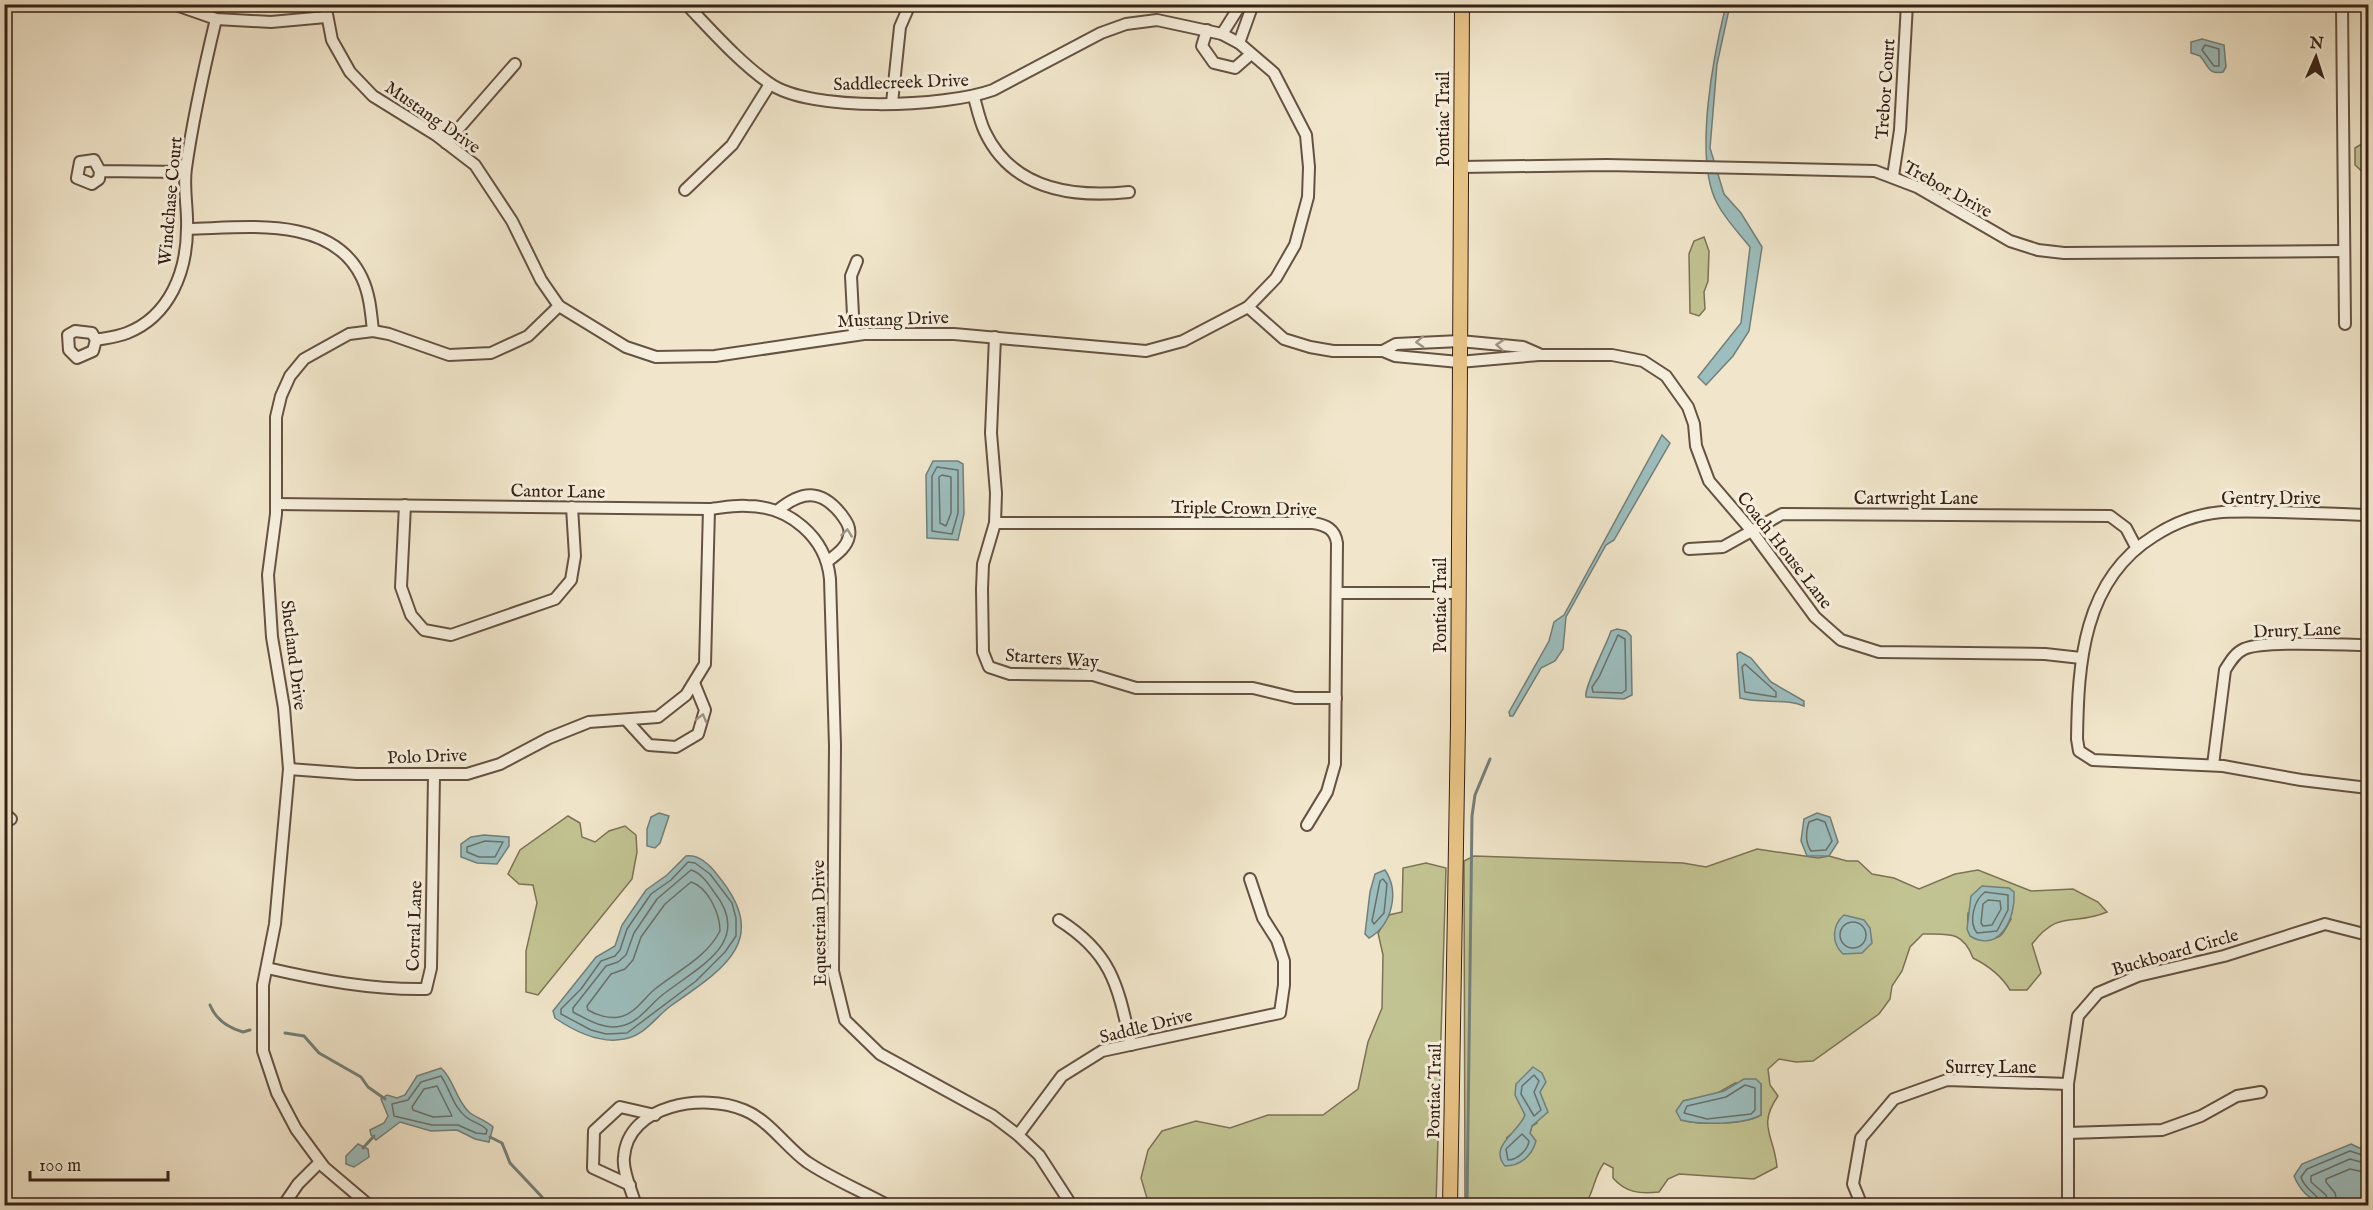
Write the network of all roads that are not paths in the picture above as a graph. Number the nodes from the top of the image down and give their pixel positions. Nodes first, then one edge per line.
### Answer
1 (172, 4) edge
2 (325, 4) edge
3 (686, 4) edge
4 (910, 4) edge
5 (1241, 4) edge
6 (1253, 4) edge
7 (1462, 4) edge
8 (1907, 4) edge
9 (2342, 4) edge
10 (326, 17) junction
11 (216, 20) junction
12 (1207, 30) junction
13 (1222, 34) junction
14 (1239, 43) junction
15 (1251, 54) junction
16 (515, 64) dead end
17 (770, 84) junction
18 (974, 97) junction
19 (892, 103) junction
20 (446, 143) junction
21 (1460, 167) junction
22 (100, 171) dead end
23 (185, 172) junction
24 (1893, 176) junction
25 (686, 190) dead end
26 (1129, 192) dead end
27 (188, 229) junction
28 (2344, 251) junction
29 (857, 261) dead end
30 (559, 306) junction
31 (1248, 307) junction
32 (2345, 324) dead end
33 (374, 331) junction
34 (854, 334) junction
35 (995, 337) junction
36 (96, 340) dead end
37 (1460, 341) junction
38 (1383, 351) junction
39 (1539, 355) junction
40 (1460, 362) junction
41 (276, 504) junction
42 (405, 505) junction
43 (572, 507) junction
44 (709, 509) junction
45 (777, 511) junction
46 (2368, 515) edge
47 (995, 523) junction
48 (1751, 530) junction
49 (2136, 547) junction
50 (1689, 549) dead end
51 (828, 561) junction
52 (1337, 593) junction
53 (1458, 593) junction
54 (2368, 645) edge
55 (2081, 658) junction
56 (694, 683) junction
57 (1336, 698) junction
58 (627, 722) junction
59 (2212, 765) junction
60 (289, 769) junction
61 (434, 775) junction
62 (2368, 788) edge
63 (1307, 825) dead end
64 (1250, 879) dead end
65 (1059, 920) dead end
66 (2368, 935) edge
67 (267, 968) junction
68 (1131, 1045) junction
69 (2068, 1084) junction
70 (2260, 1092) dead end
71 (655, 1114) junction
72 (2068, 1133) junction
73 (1018, 1135) junction
74 (320, 1162) junction
75 (630, 1185) junction
76 (283, 1206) edge
77 (370, 1206) edge
78 (636, 1206) edge
79 (889, 1206) edge
80 (1072, 1206) edge
81 (1450, 1206) edge
82 (1862, 1206) edge
83 (2068, 1206) edge

1 - 11 street
2 - 10 street, Mustang Drive
3 - 17 street, Saddlecreek Drive
4 - 19 street
5 - 13 street
6 - 14 street
7 - 21 main road, Pontiac Trail
8 - 24 street, Trebor Court
9 - 28 street
10 - 11 street
10 - 20 street, Mustang Drive
11 - 23 street, Windchase Court
12 - 13 street, Saddlecreek Drive
12 - 15 street
12 - 18 street, Saddlecreek Drive
13 - 14 street, Saddlecreek Drive
14 - 15 street, Mustang Drive
15 - 31 street, Mustang Drive
16 - 20 street
17 - 19 street, Saddlecreek Drive
17 - 25 street
18 - 19 street, Saddlecreek Drive
18 - 26 street
20 - 30 street, Mustang Drive
21 - 24 street, Trebor Drive
21 - 37 main road, Pontiac Trail
22 - 23 street
23 - 27 street, Windchase Court
24 - 28 street, Trebor Drive
27 - 33 street
27 - 36 street, Windchase Court
28 - 32 street
29 - 34 street
30 - 33 street, Shetland Drive
30 - 34 street, Mustang Drive
31 - 35 street, Mustang Drive
31 - 38 street
33 - 41 street, Shetland Drive
34 - 35 street, Mustang Drive
35 - 47 street, Starters Way
37 -> 38 street, Coach House Lane
39 -> 37 street, Coach House Lane
37 - 40 main road, Pontiac Trail
38 - 40 street, Coach House Lane
39 - 40 street, Coach House Lane
39 - 48 street, Coach House Lane
40 - 53 main road, Pontiac Trail
41 - 42 street, Cantor Lane
41 - 60 street, Shetland Drive
42 - 43 street, Cantor Lane
42 - 43 street
43 - 44 street, Cantor Lane
44 - 45 street, Cantor Lane
44 - 56 street, Polo Drive
45 - 51 street
51 -> 45 street
46 - 49 street, Gentry Drive
47 - 52 street, Triple Crown Drive
47 - 57 street, Starters Way
48 - 49 street, Cartwright Lane
48 - 50 street, Cartwright Lane
48 - 55 street, Coach House Lane
49 - 55 street, Gentry Drive
51 - 73 street, Equestrian Drive
52 - 53 street
52 - 57 street, Triple Crown Drive
53 - 81 main road, Pontiac Trail
54 - 59 street, Drury Lane
55 - 59 street, Gentry Drive
56 - 58 street, Polo Drive
58 -> 56 street
57 - 63 street, Triple Crown Drive
58 - 61 street, Polo Drive
59 - 62 street
60 - 61 street, Polo Drive
60 - 67 street, Shetland Drive
61 - 67 street, Corral Lane
64 - 68 street, Saddle Drive
65 - 68 street
66 - 69 street, Buckboard Circle
67 - 74 street, Shetland Drive
68 - 73 street, Saddle Drive
69 - 72 street, Buckboard Circle
69 - 82 street, Surrey Lane
70 - 72 street
71 - 75 street
71 - 75 street
71 - 79 street
72 - 83 street, Buckboard Circle
73 - 80 street, Equestrian Drive
74 - 76 street
74 - 77 street, Shetland Drive
75 - 78 street

